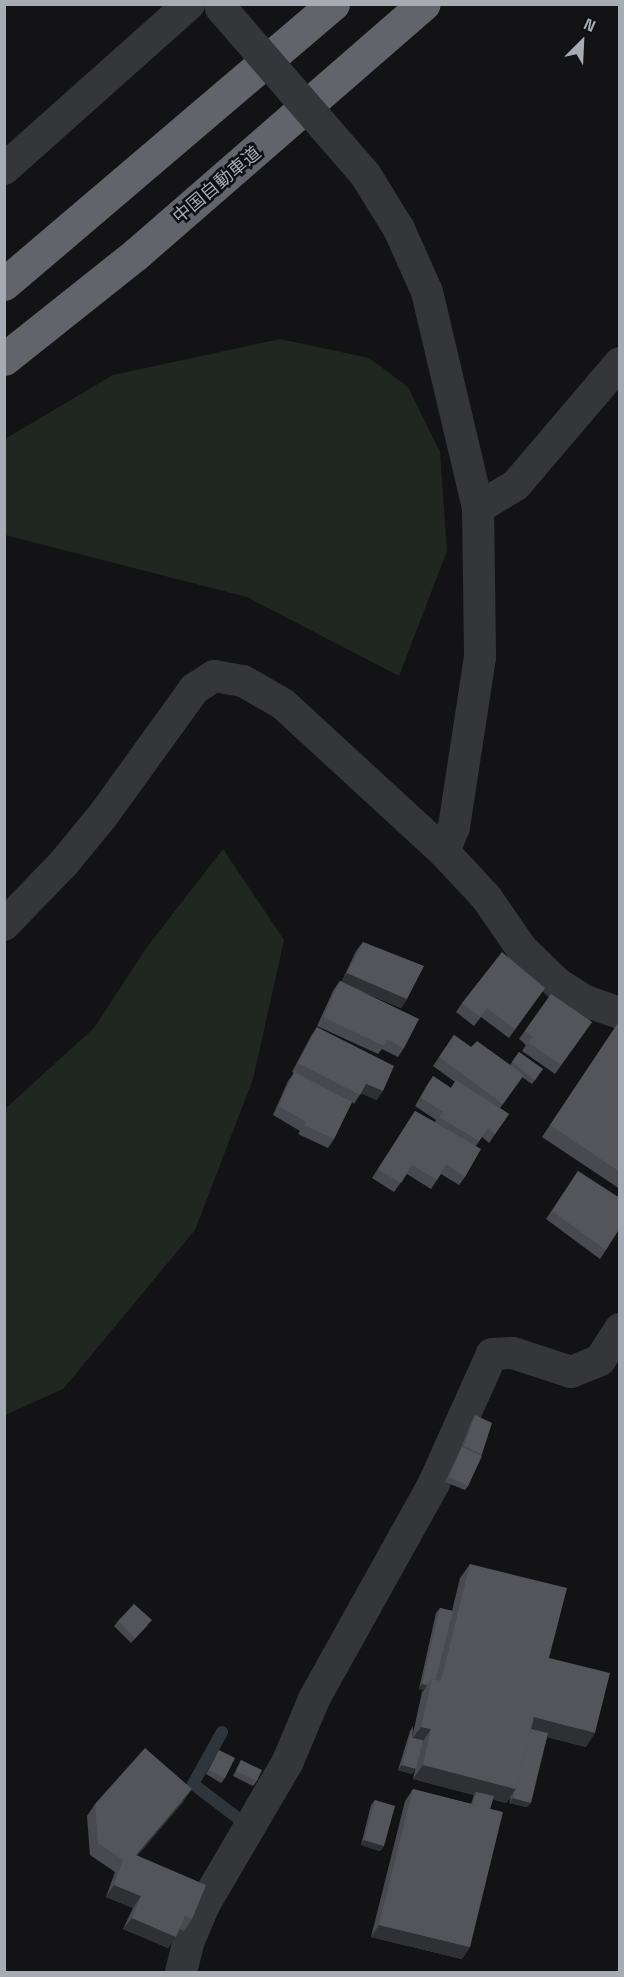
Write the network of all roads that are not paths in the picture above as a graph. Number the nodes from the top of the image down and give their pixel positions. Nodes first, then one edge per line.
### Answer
1 (189, 4) edge
2 (333, 4) edge
3 (424, 4) edge
4 (220, 6) edge
5 (4, 169) edge
6 (4, 284) edge
7 (4, 359) edge
8 (620, 363) edge
9 (478, 508) junction
10 (444, 852) junction
11 (4, 925) edge
12 (620, 1013) edge
13 (620, 1329) edge
14 (181, 1972) edge

1 - 5 street
2 - 6 highway
3 - 7 highway, 中国自動車道
4 - 9 street, bridge
8 - 9 street
9 - 10 street
10 - 11 street
10 - 12 street
13 - 14 street

